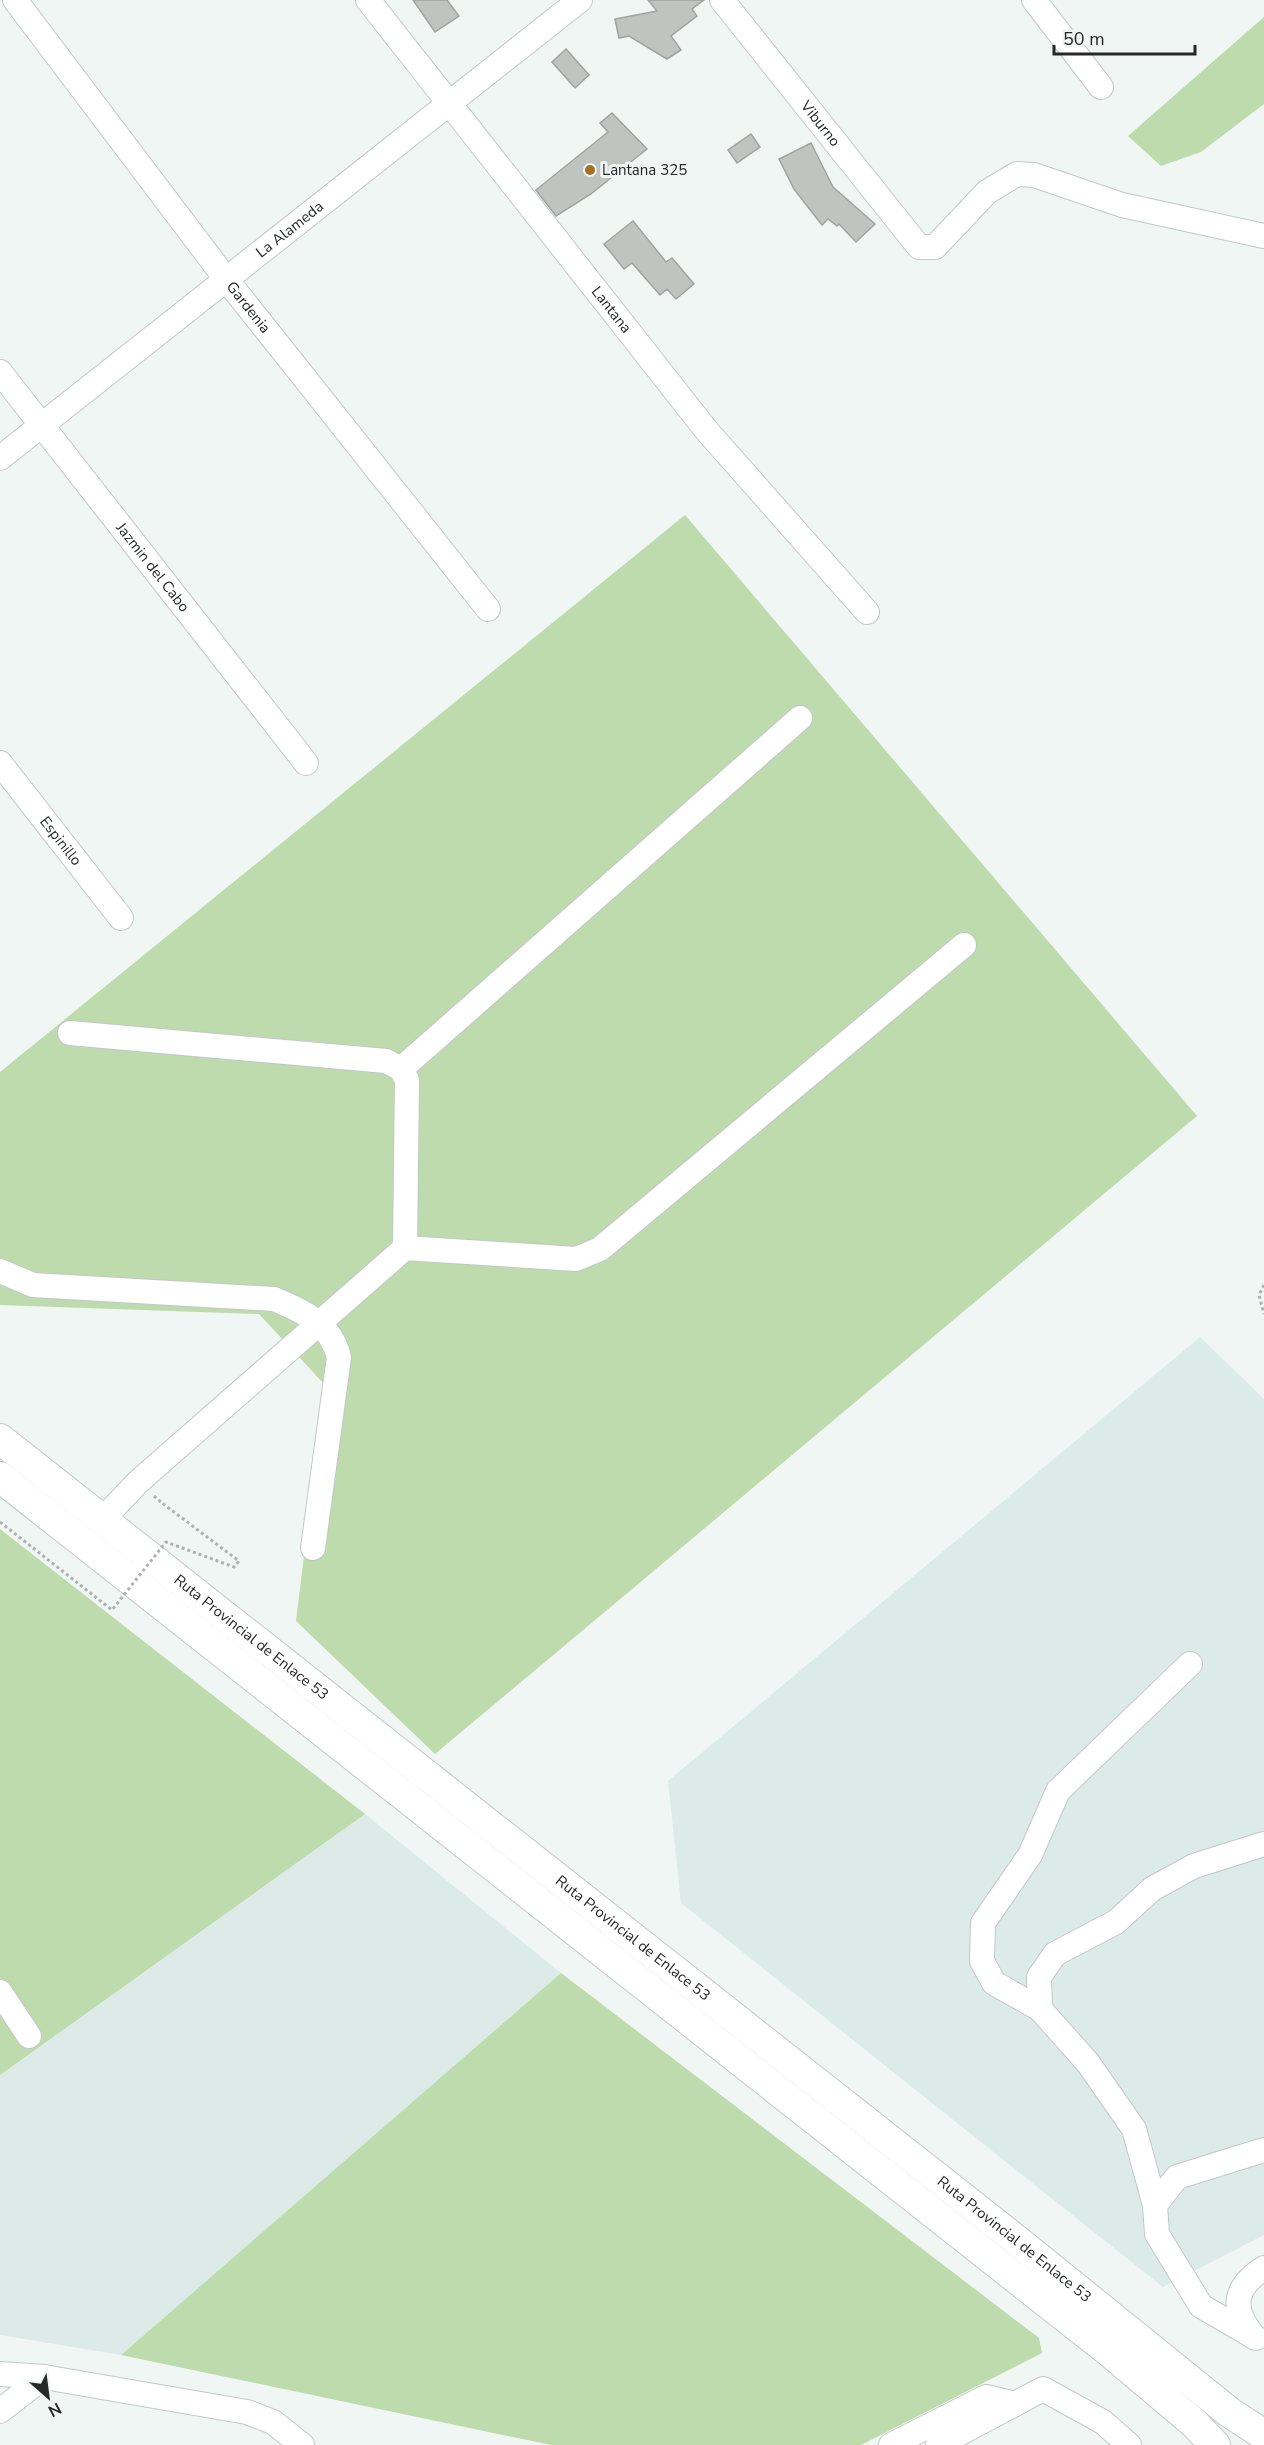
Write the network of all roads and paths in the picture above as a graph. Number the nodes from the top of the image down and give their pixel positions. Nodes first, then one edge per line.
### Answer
1 (15, 0) edge
2 (368, 0) edge
3 (580, 0) edge
4 (722, 0) edge
5 (1034, 0) edge
6 (1101, 87) dead end
7 (448, 105) junction
8 (1264, 236) edge
9 (226, 279) junction
10 (0, 372) edge
11 (42, 425) junction
12 (0, 458) edge
13 (488, 609) dead end
14 (867, 612) dead end
15 (800, 718) dead end
16 (306, 763) dead end
17 (0, 764) edge
18 (122, 918) dead end
19 (964, 945) dead end
20 (70, 1033) dead end
21 (401, 1069) junction
22 (405, 1248) junction
23 (0, 1271) edge
24 (1264, 1285) edge
25 (1264, 1314) edge
26 (320, 1323) junction
27 (0, 1439) edge
28 (0, 1477) edge
29 (162, 1503) dead end
30 (103, 1519) junction
31 (0, 1522) edge
32 (313, 1548) dead end
33 (1190, 1664) dead end
34 (1264, 1844) edge
35 (0, 1992) edge
36 (1040, 2008) junction
37 (29, 2036) dead end
38 (1264, 2150) edge
39 (1155, 2205) junction
40 (1264, 2268) edge
41 (1260, 2342) edge
42 (0, 2374) edge
43 (44, 2377) junction
44 (1015, 2404) junction
45 (0, 2411) edge
46 (1264, 2435) edge
47 (302, 2445) edge
48 (891, 2445) edge
49 (938, 2445) edge
50 (1129, 2445) edge
51 (1215, 2445) edge

1 - 9 street, Gardenia
2 - 7 street, Lantana
3 - 7 street, La Alameda
4 - 8 street, Viburno
5 - 6 street
7 - 9 street, La Alameda
7 - 14 street, Lantana
9 - 11 street, La Alameda
9 - 13 street, Gardenia
10 - 11 street, Jazmin del Cabo
11 - 12 street, La Alameda
11 - 16 street, Jazmin del Cabo
15 - 21 street
17 - 18 street, Espinillo
19 - 22 street
20 - 21 street
21 - 22 street
22 - 26 street
23 - 26 street
24 - 25 path
26 - 30 street
26 - 32 street
27 - 30 main road, Ruta Provincial de Enlace 53
28 - 51 main road, Ruta Provincial de Enlace 53
29 - 31 path, bridge
30 - 46 main road, Ruta Provincial de Enlace 53
33 - 36 street
34 - 36 street
35 - 37 street
36 - 39 street
38 - 39 street
39 - 41 street
40 - 41 street
42 - 43 street
43 - 45 street
43 - 47 street
44 - 48 street
44 - 49 street
44 - 50 street

